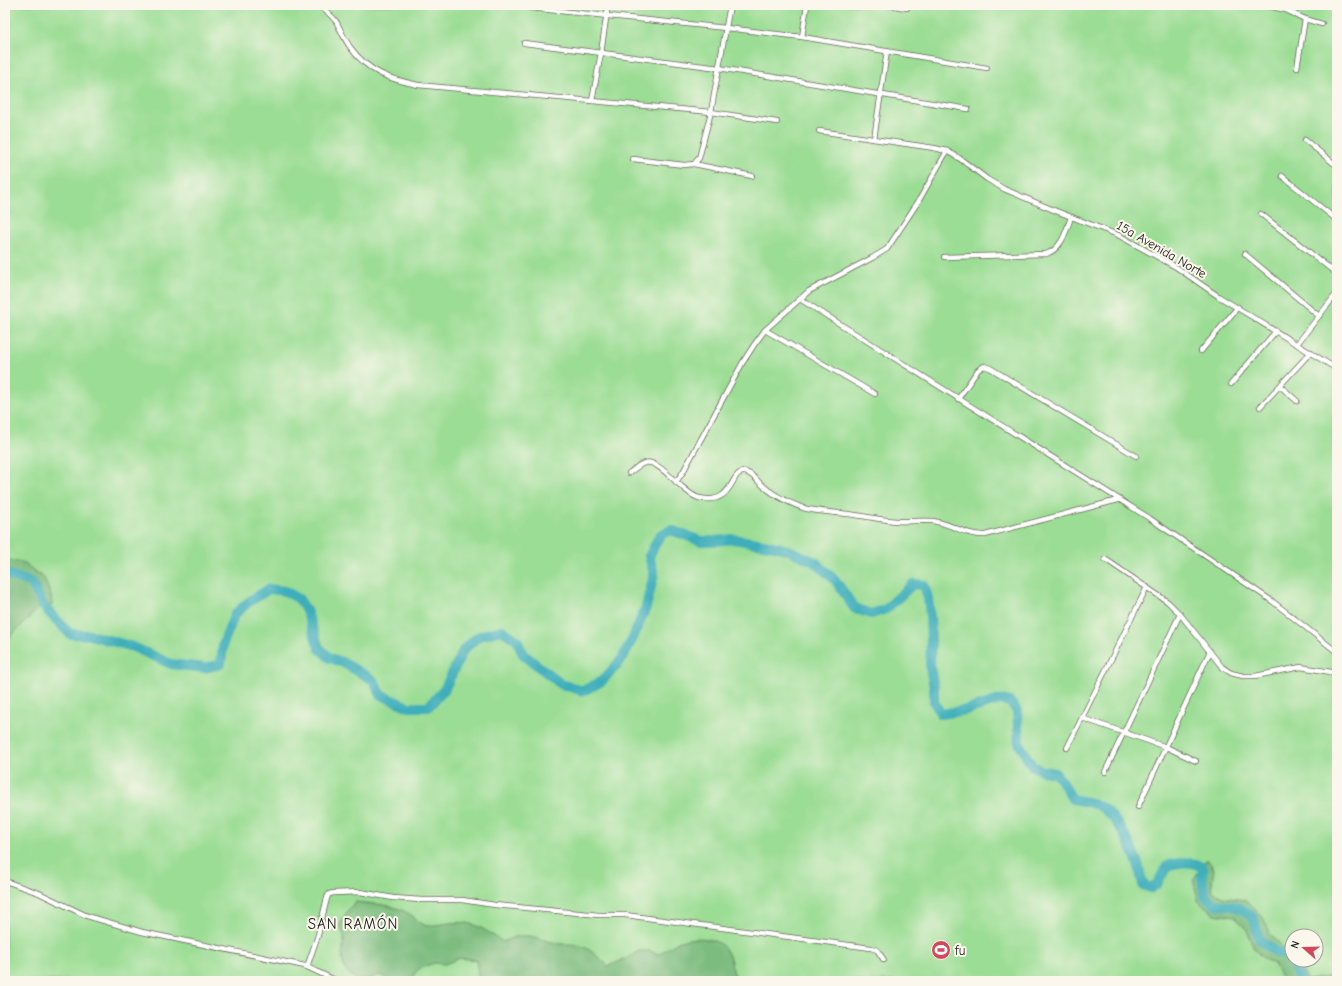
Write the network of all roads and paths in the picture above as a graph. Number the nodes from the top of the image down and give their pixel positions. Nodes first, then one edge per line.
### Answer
1 (320, 5) edge
2 (608, 5) edge
3 (730, 5) edge
4 (807, 5) edge
5 (888, 5) edge
6 (1263, 5) edge
7 (530, 8) dead end
8 (907, 8) dead end
9 (1286, 8) edge
10 (607, 16) junction
11 (1305, 19) junction
12 (1322, 24) dead end
13 (726, 28) junction
14 (802, 37) junction
15 (524, 43) dead end
16 (887, 51) junction
17 (601, 53) junction
18 (718, 68) junction
19 (987, 68) dead end
20 (1297, 68) dead end
21 (881, 94) junction
22 (592, 101) junction
23 (968, 109) dead end
24 (711, 112) junction
25 (778, 122) dead end
26 (818, 131) dead end
27 (874, 139) junction
28 (1305, 140) dead end
29 (947, 151) junction
30 (633, 159) dead end
31 (694, 164) junction
32 (1337, 166) edge
33 (752, 176) dead end
34 (1282, 176) dead end
35 (1261, 214) dead end
36 (1071, 217) junction
37 (1337, 220) edge
38 (1245, 254) dead end
39 (944, 257) dead end
40 (1337, 274) edge
41 (1337, 293) edge
42 (800, 299) junction
43 (1238, 307) junction
44 (1319, 316) junction
45 (765, 330) junction
46 (1276, 331) junction
47 (1297, 344) junction
48 (1201, 351) dead end
49 (1311, 352) junction
50 (1337, 361) edge
51 (1335, 367) edge
52 (1231, 384) dead end
53 (1280, 386) junction
54 (875, 394) dead end
55 (958, 399) junction
56 (1297, 401) dead end
57 (1260, 408) dead end
58 (1136, 456) dead end
59 (629, 473) dead end
60 (676, 482) junction
61 (1118, 500) junction
62 (1105, 559) dead end
63 (1147, 587) junction
64 (1180, 614) junction
65 (1210, 651) junction
66 (1337, 652) edge
67 (1337, 673) edge
68 (1082, 718) junction
69 (1124, 732) junction
70 (1166, 747) junction
71 (1067, 748) dead end
72 (1196, 761) dead end
73 (1105, 772) dead end
74 (1138, 807) dead end
75 (5, 881) edge
76 (884, 960) dead end
77 (307, 967) junction
78 (337, 981) edge

1 - 22 street
2 - 10 street
3 - 13 street
4 - 14 street
5 - 8 street
6 - 9 street
7 - 10 street
9 - 11 street
10 - 13 street
10 - 17 street
11 - 12 street
11 - 20 street
13 - 14 street
13 - 18 street
14 - 16 street
15 - 17 street
16 - 19 street
16 - 21 street
17 - 18 street
17 - 22 street
18 - 21 street
18 - 24 street
21 - 23 street
21 - 27 street
22 - 24 street
24 - 25 street
24 - 31 street
26 - 27 street
27 - 29 street
28 - 32 street
29 - 36 street, 15a Avenida Norte
29 - 42 street
30 - 31 street
31 - 33 street
34 - 37 street
35 - 40 street
36 - 39 street
36 - 43 street, 15a Avenida Norte
38 - 44 street
41 - 44 street
42 - 45 street
42 - 55 street
43 - 46 street, 15a Avenida Norte
43 - 48 street
44 - 47 street
45 - 54 street
45 - 60 street
46 - 47 street, 15a Avenida Norte
46 - 52 street
47 - 49 street, 15a Avenida Norte
49 - 51 street, 15a Avenida Norte
49 - 53 street
50 - 51 street
53 - 56 street
53 - 57 street
55 - 58 street
55 - 61 street
59 - 60 street
60 - 61 street
61 - 66 street
62 - 63 street
63 - 64 street
63 - 68 street
64 - 65 street
64 - 69 street
65 - 67 street
65 - 70 street
68 - 69 street
68 - 71 street
69 - 70 street
69 - 73 street
70 - 72 street
70 - 74 street
75 - 77 street
76 - 77 street
77 - 78 street

